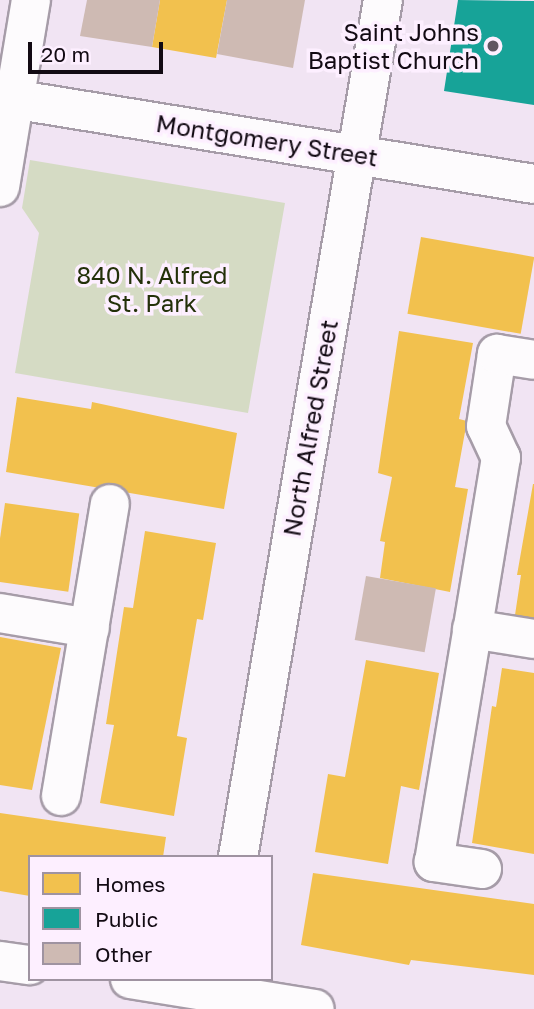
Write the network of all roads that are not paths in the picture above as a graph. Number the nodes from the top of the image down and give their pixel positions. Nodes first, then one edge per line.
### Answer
1 (31, 0) edge
2 (383, 0) edge
3 (7, 98) edge
4 (356, 155) junction
5 (534, 184) edge
6 (0, 187) edge
7 (534, 360) edge
8 (110, 504) dead end
9 (0, 613) edge
10 (90, 628) junction
11 (472, 629) junction
12 (534, 639) edge
13 (61, 796) dead end
14 (238, 855) edge
15 (482, 869) dead end
16 (0, 961) edge
17 (28, 965) edge
18 (142, 981) edge
19 (215, 993) edge
20 (315, 1009) edge

1 - 3 street
2 - 4 street, North Alfred Street
3 - 4 street, Montgomery Street
3 - 6 street
4 - 5 street, Montgomery Street
4 - 14 street, North Alfred Street
7 - 11 street
8 - 10 street
9 - 10 street
10 - 13 street
11 - 12 street
11 - 15 street
16 - 17 street
18 - 19 street
19 - 20 street

